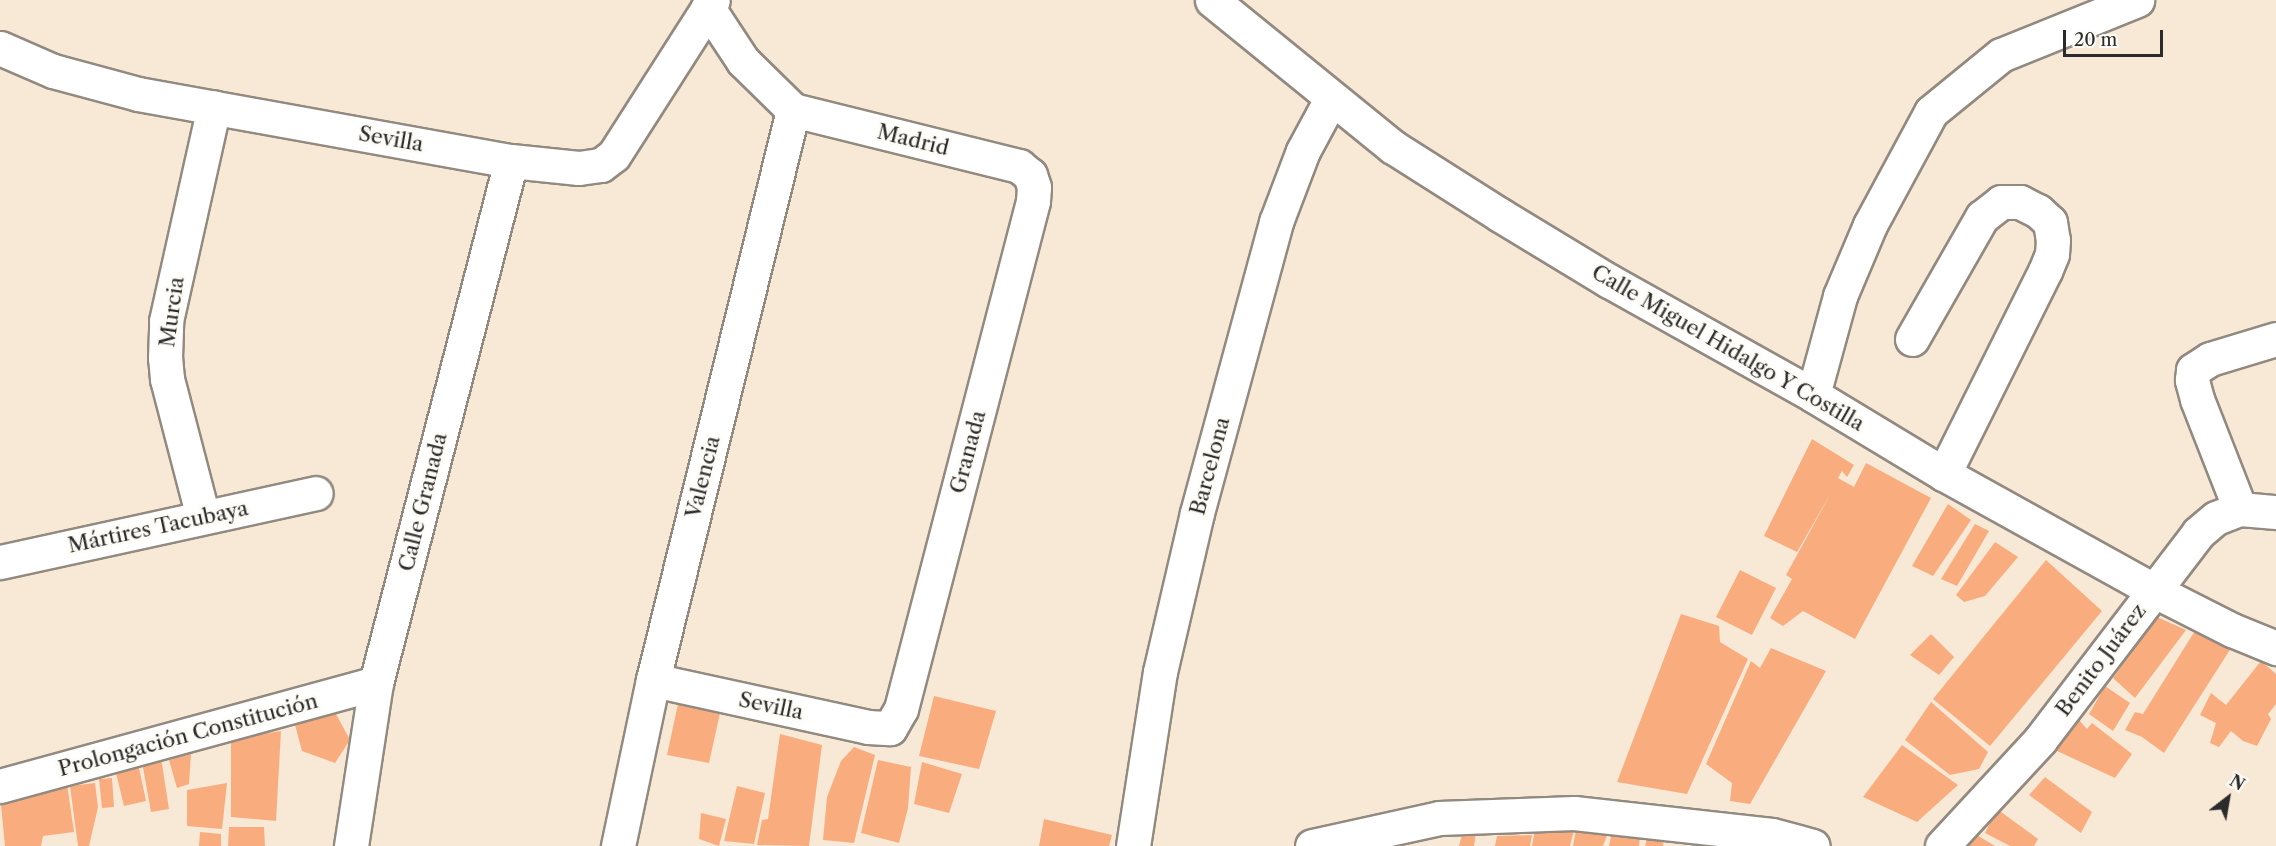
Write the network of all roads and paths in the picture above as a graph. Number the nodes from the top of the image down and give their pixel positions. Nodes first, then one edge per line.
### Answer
1 (1212, 0) edge
2 (2138, 0) edge
3 (710, 4) edge
4 (0, 48) edge
5 (1331, 99) junction
6 (214, 107) junction
7 (793, 110) junction
8 (511, 160) junction
9 (1030, 175) joint
10 (1912, 339) dead end
11 (2276, 339) edge
12 (1813, 395) junction
13 (1944, 474) junction
14 (316, 493) dead end
15 (2240, 509) junction
16 (2276, 512) edge
17 (203, 517) junction
18 (0, 562) edge
19 (2153, 590) junction
20 (2276, 648) edge
21 (653, 680) junction
22 (376, 683) junction
23 (890, 728) joint
24 (0, 786) edge
25 (351, 846) edge
26 (618, 846) edge
27 (1133, 846) edge
28 (1312, 846) edge
29 (1813, 846) edge
30 (1942, 846) edge

1 - 5 street, Calle Miguel Hidalgo Y Costilla
2 - 12 street
3 - 7 street
3 - 8 street, Sevilla
4 - 6 street, Sevilla
5 - 12 street, Calle Miguel Hidalgo Y Costilla
5 - 27 street, Barcelona
6 - 8 street, Sevilla
6 - 17 street, Murcia
7 - 9 street, Madrid
7 - 21 street, Valencia
8 - 22 street, Calle Granada
9 - 23 street, Granada
10 - 13 street
11 - 15 street
12 - 13 street, Calle Miguel Hidalgo Y Costilla
13 - 19 street, Calle Miguel Hidalgo Y Costilla
14 - 17 street, Mártires Tacubaya
15 - 16 street, Benito Juárez
15 - 19 street, Benito Juárez
17 - 18 street, Mártires Tacubaya
19 - 20 street, Calle Miguel Hidalgo Y Costilla
19 - 30 street, Benito Juárez
21 - 23 street, Sevilla
21 - 26 street, Valencia
22 - 24 street, Prolongación Constitución
22 - 25 street, Calle Granada
28 - 29 street

